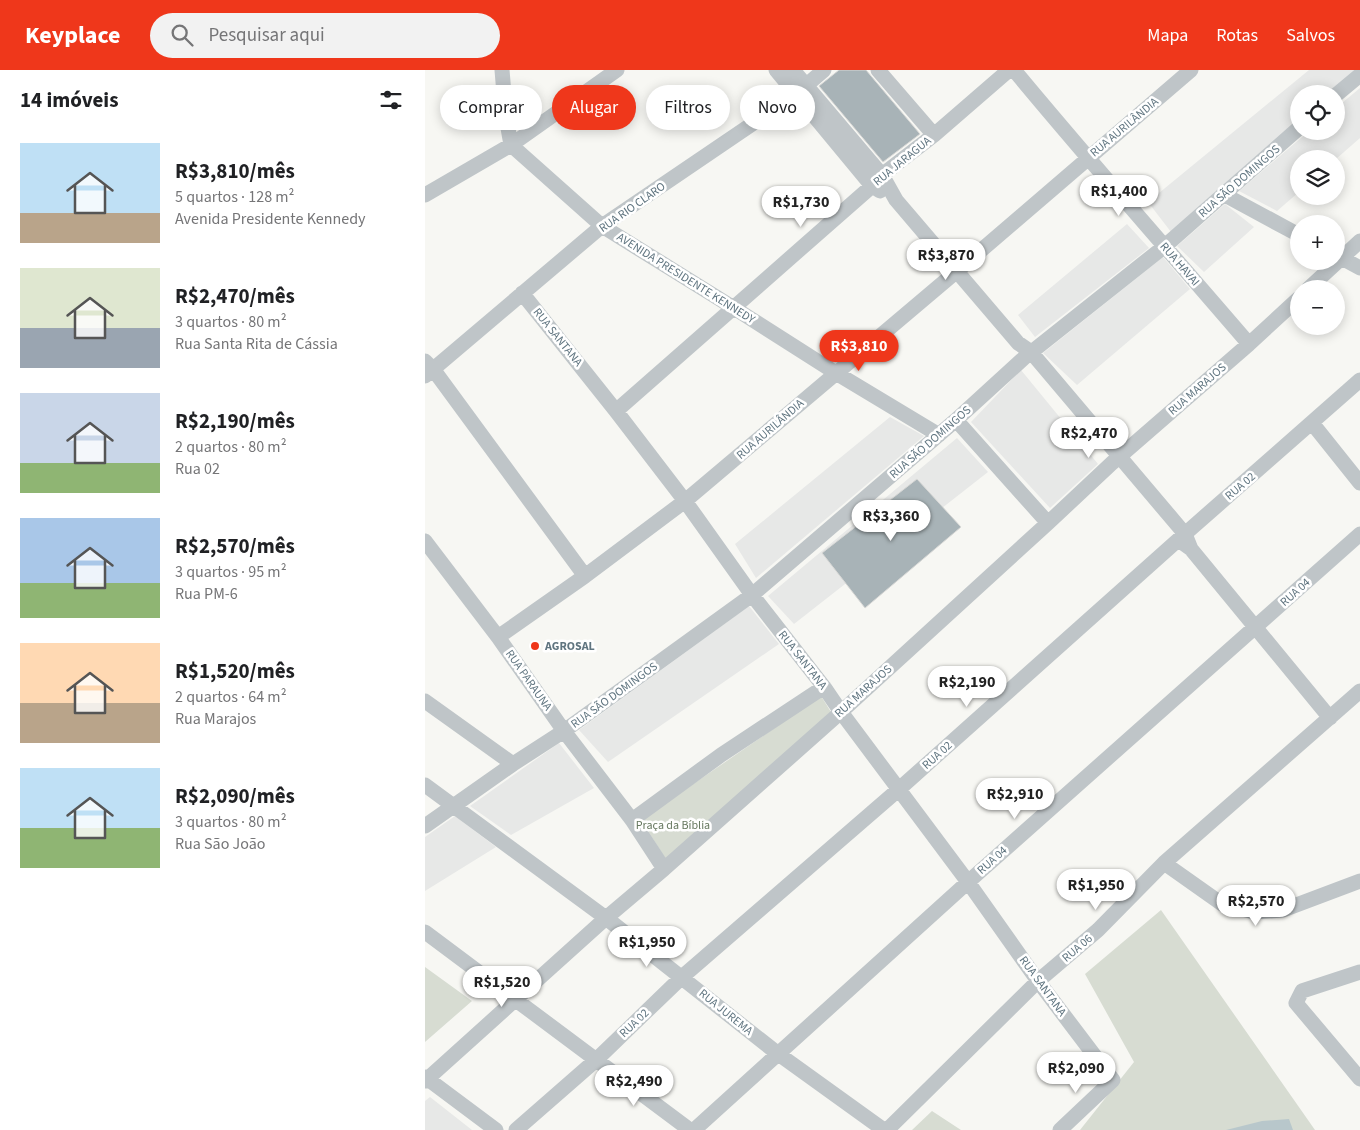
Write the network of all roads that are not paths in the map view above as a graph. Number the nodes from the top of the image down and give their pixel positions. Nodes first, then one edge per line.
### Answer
1 (502, 70) edge
2 (617, 70) edge
3 (775, 70) edge
4 (793, 70) edge
5 (824, 70) edge
6 (877, 70) edge
7 (1009, 70) edge
8 (1014, 70) edge
9 (1191, 70) edge
10 (1360, 75) edge
11 (794, 85) edge
12 (799, 85) edge
13 (807, 85) edge
14 (1345, 88) edge
15 (815, 107) edge
16 (742, 130) edge
17 (934, 135) junction
18 (1290, 136) edge
19 (511, 145) junction
20 (1087, 158) junction
21 (877, 180) junction
22 (1223, 194) junction
23 (425, 195) edge
24 (602, 226) junction
25 (1290, 230) edge
26 (1360, 241) edge
27 (1165, 246) junction
28 (1345, 252) edge
29 (1345, 259) edge
30 (1360, 268) edge
31 (1326, 270) edge
32 (957, 271) junction
33 (1316, 280) edge
34 (522, 293) junction
35 (1290, 306) edge
36 (734, 308) junction
37 (1249, 344) junction
38 (1027, 355) junction
39 (428, 369) edge
40 (836, 373) junction
41 (1360, 380) edge
42 (616, 411) junction
43 (956, 420) junction
44 (1312, 423) junction
45 (939, 435) junction
46 (1116, 460) junction
47 (1360, 483) edge
48 (685, 501) junction
49 (1048, 524) junction
50 (1360, 534) edge
51 (1182, 537) junction
52 (425, 541) edge
53 (585, 576) junction
54 (752, 595) junction
55 (1255, 627) junction
56 (498, 637) junction
57 (824, 687) junction
58 (1360, 691) edge
59 (425, 700) edge
60 (841, 712) junction
61 (1330, 718) junction
62 (564, 731) junction
63 (513, 764) junction
64 (425, 785) edge
65 (898, 790) junction
66 (454, 806) junction
67 (632, 820) junction
68 (425, 826) edge
69 (1164, 863) junction
70 (664, 869) junction
71 (1360, 881) edge
72 (968, 882) junction
73 (606, 918) junction
74 (425, 932) edge
75 (1360, 972) edge
76 (682, 977) junction
77 (1039, 981) junction
78 (515, 999) junction
79 (777, 1053) junction
80 (596, 1060) junction
81 (426, 1079) edge
82 (1360, 1079) edge
83 (496, 1130) edge
84 (515, 1130) edge
85 (692, 1130) edge
86 (886, 1130) edge
87 (1060, 1130) edge

1 - 19 street
2 - 19 street
3 - 11 street
4 - 12 street
5 - 13 street, RUA RIO CLARO
6 - 17 street
7 - 17 street, RUA JARAGUA
8 - 20 street, RUA HAVAI
9 - 20 street, RUA AURILÂNDIA
10 - 14 street
15 - 21 street
16 - 24 street, RUA RIO CLARO
17 - 21 street, RUA JARAGUA
18 - 22 street, RUA SÃO DOMINGOS
19 - 23 street
19 - 24 street, AVENIDA PRESIDENTE KENNEDY
20 - 27 street, RUA HAVAI
20 - 32 street, RUA AURILÂNDIA
21 - 32 street
21 - 36 street, RUA JARAGUA
22 - 25 street
22 - 27 street, RUA SÃO DOMINGOS
24 - 34 street, RUA RIO CLARO
24 - 36 street, AVENIDA PRESIDENTE KENNEDY
26 - 28 street
27 - 37 street, RUA HAVAI
27 - 38 street, RUA SÃO DOMINGOS
29 - 30 street
31 - 33 street
32 - 38 street
32 - 40 street, RUA AURILÂNDIA
34 - 39 street, RUA RIO CLARO
34 - 42 street, RUA SANTANA
35 - 37 street, RUA MARAJOS
36 - 40 street, AVENIDA PRESIDENTE KENNEDY
36 - 42 street, RUA JARAGUA
37 - 46 street, RUA MARAJOS
38 - 43 street, RUA SÃO DOMINGOS
38 - 46 street
39 - 53 street
40 - 45 street, AVENIDA PRESIDENTE KENNEDY
40 - 48 street, RUA AURILÂNDIA
41 - 44 street, RUA 02
42 - 48 street, RUA SANTANA
43 - 45 street, RUA SÃO DOMINGOS
43 - 49 street
44 - 47 street
44 - 51 street, RUA 02
45 - 54 street, RUA SÃO DOMINGOS
46 - 49 street, RUA MARAJOS
46 - 51 street
48 - 53 street, RUA AURILÂNDIA
48 - 54 street, RUA SANTANA
49 - 60 street, RUA MARAJOS
50 - 55 street, RUA 04
51 - 55 street
51 - 65 street, RUA 02
52 - 56 street, RUA PARAUNA
53 - 56 street, RUA AURILÂNDIA
54 - 57 street, RUA SANTANA
54 - 62 street, RUA SÃO DOMINGOS
55 - 61 street
55 - 72 street, RUA 04
56 - 62 street, RUA PARAUNA
57 - 60 street, RUA SANTANA
57 - 67 street
58 - 61 street, RUA 06
59 - 63 street
60 - 65 street, RUA SANTANA
60 - 70 street, RUA MARAJOS
61 - 69 street, RUA 06
62 - 63 street, RUA SÃO DOMINGOS
62 - 67 street, RUA PARAUNA
63 - 66 street, RUA SÃO DOMINGOS
64 - 66 street, RUA JUREMA
65 - 72 street, RUA SANTANA
65 - 76 street, RUA 02
66 - 68 street, RUA SÃO DOMINGOS
66 - 73 street, RUA JUREMA
67 - 70 street, RUA PARAUNA
69 - 71 street
69 - 77 street, RUA 06
70 - 73 street, RUA MARAJOS
72 - 77 street, RUA SANTANA
72 - 79 street, RUA 04
73 - 76 street, RUA JUREMA
73 - 78 street, RUA MARAJOS
74 - 78 street
75 - 82 street
76 - 79 street, RUA JUREMA
76 - 80 street, RUA 02
77 - 86 street, RUA 06
77 - 87 street, RUA SANTANA
78 - 80 street
78 - 81 street, RUA MARAJOS
79 - 85 street, RUA 04
79 - 86 street, RUA JUREMA
80 - 84 street, RUA 02
80 - 85 street
81 - 83 street

